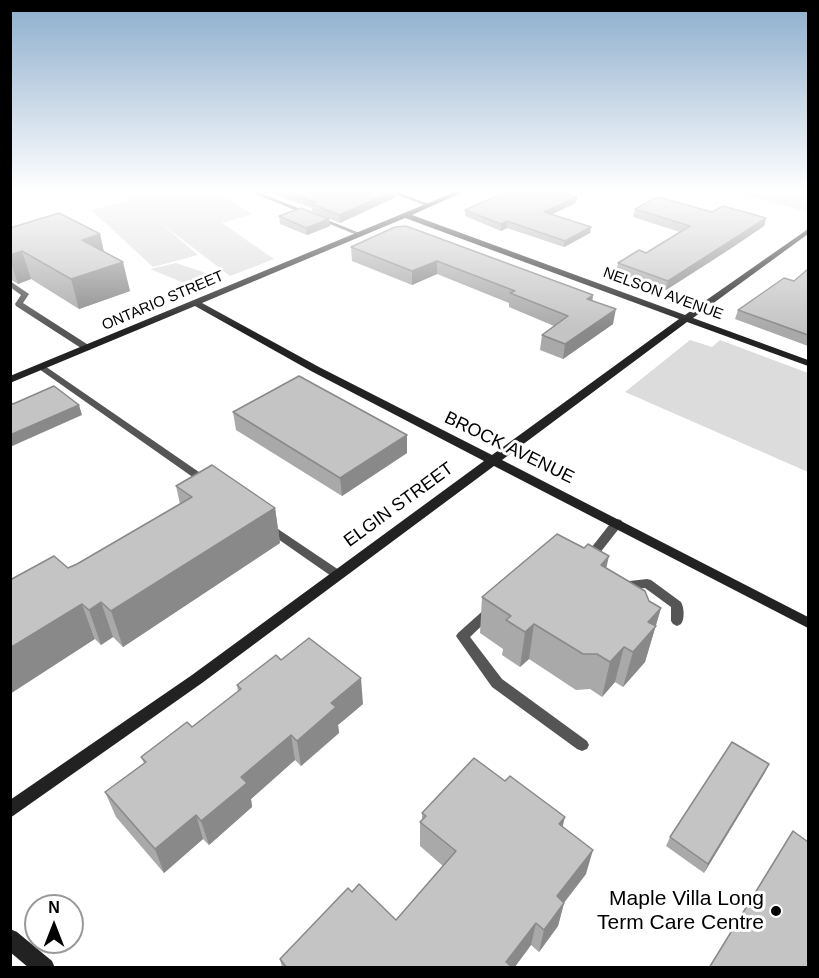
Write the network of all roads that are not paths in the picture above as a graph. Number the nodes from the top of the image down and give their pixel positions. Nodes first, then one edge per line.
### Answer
1 (350, 238) edge
2 (467, 238) edge
3 (799, 238) edge
4 (10, 283) edge
5 (195, 302) junction
6 (15, 305) edge
7 (685, 318) junction
8 (87, 348) junction
9 (808, 363) edge
10 (42, 367) junction
11 (10, 380) edge
12 (492, 461) junction
13 (219, 491) edge
14 (256, 517) edge
15 (617, 523) junction
16 (585, 565) edge
17 (338, 575) junction
18 (611, 577) edge
19 (502, 599) edge
20 (677, 621) dead end
21 (808, 622) edge
22 (582, 745) dead end
23 (10, 810) edge
24 (10, 939) edge
25 (45, 968) edge

1 - 5 street, ONTARIO STREET
2 - 7 street, NELSON AVENUE
3 - 7 street, ELGIN STREET
4 - 6 lane
5 - 8 street, ONTARIO STREET
5 - 12 street, BROCK AVENUE
6 - 8 lane
7 - 9 street, NELSON AVENUE
7 - 12 street, ELGIN STREET
8 - 10 street, ONTARIO STREET
10 - 11 street, ONTARIO STREET
10 - 13 lane
12 - 15 street, BROCK AVENUE
12 - 17 street, ELGIN STREET
14 - 17 lane
15 - 16 lane
15 - 21 street, BROCK AVENUE
17 - 23 street, ELGIN STREET
18 - 20 lane
19 - 22 lane
24 - 25 street

